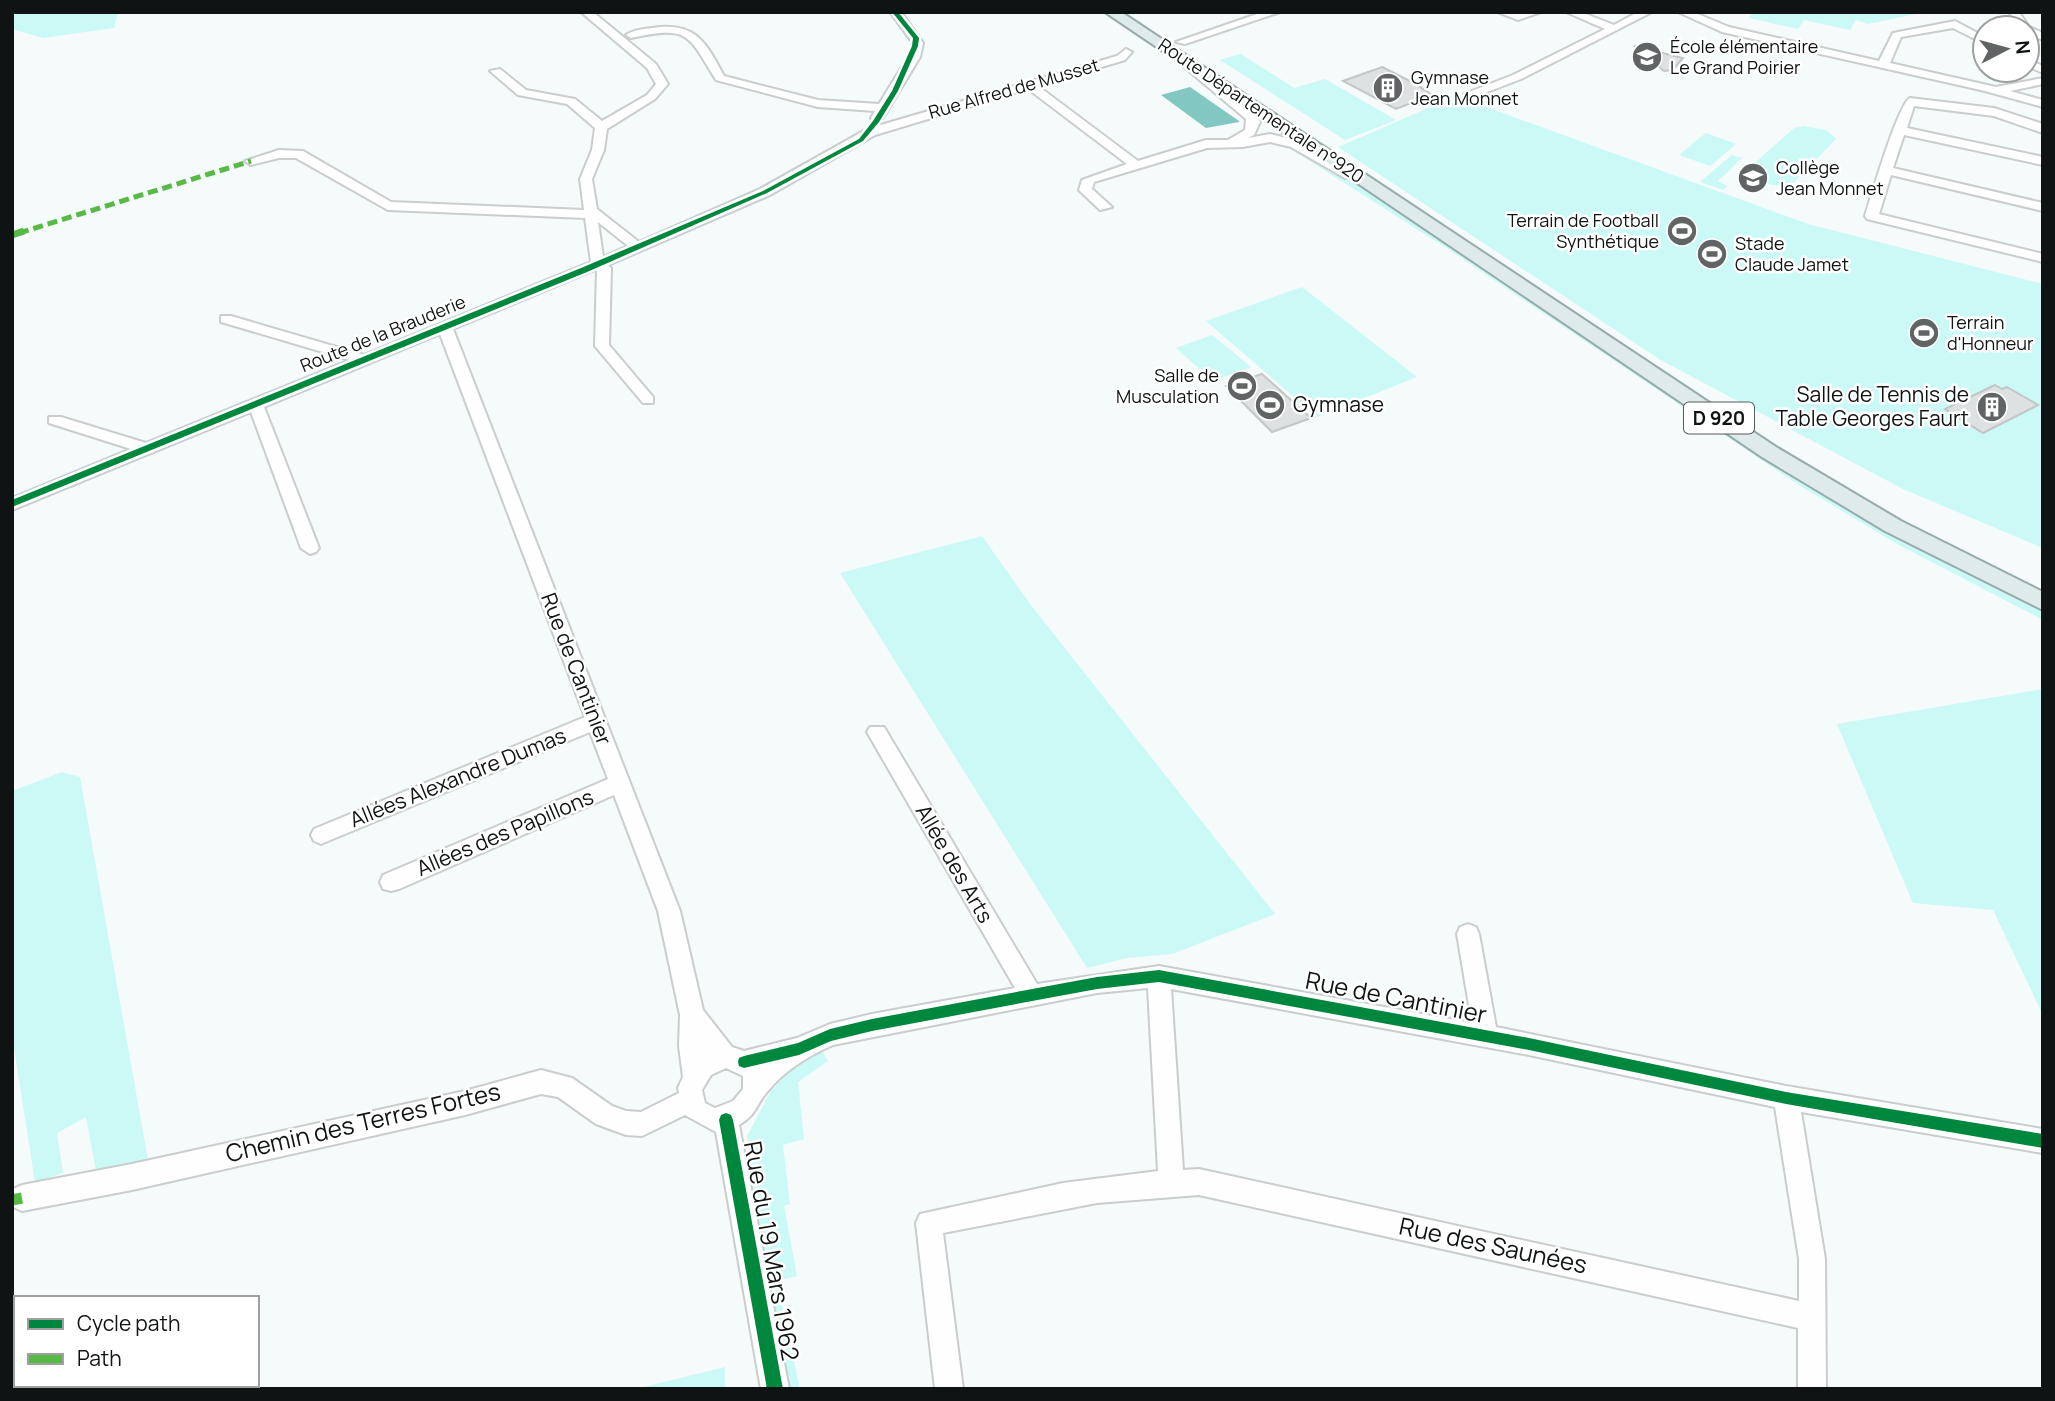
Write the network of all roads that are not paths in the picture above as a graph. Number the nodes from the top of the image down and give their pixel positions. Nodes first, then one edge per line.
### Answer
1 (586, 12) edge
2 (895, 12) edge
3 (1112, 12) edge
4 (1275, 12) edge
5 (1502, 12) edge
6 (1536, 12) edge
7 (1571, 12) edge
8 (1647, 12) edge
9 (1683, 12) edge
10 (1954, 18) edge
11 (1613, 28) junction
12 (1971, 31) edge
13 (631, 35) dead end
14 (1180, 49) junction
15 (1126, 52) dead end
16 (1883, 65) junction
17 (496, 71) dead end
18 (2042, 78) edge
19 (1028, 84) junction
20 (1999, 90) junction
21 (1468, 96) dead end
22 (2043, 104) edge
23 (880, 112) junction
24 (899, 122) junction
25 (601, 127) junction
26 (2043, 129) edge
27 (1899, 130) junction
28 (871, 132) junction
29 (1232, 142) junction
30 (251, 161) dead end
31 (2043, 161) edge
32 (1136, 165) junction
33 (1886, 170) junction
34 (765, 192) joint
35 (1105, 207) dead end
36 (2043, 207) edge
37 (1410, 211) junction
38 (589, 214) junction
39 (618, 234) junction
40 (594, 242) junction
41 (637, 247) junction
42 (2043, 258) edge
43 (600, 263) junction
44 (226, 319) dead end
45 (446, 327) junction
46 (366, 360) junction
47 (648, 400) dead end
48 (256, 405) junction
49 (55, 420) dead end
50 (148, 449) junction
51 (12, 504) edge
52 (310, 548) dead end
53 (2043, 602) edge
54 (596, 722) junction
55 (877, 732) dead end
56 (620, 783) junction
57 (321, 835) dead end
58 (391, 882) dead end
59 (1468, 934) dead end
60 (1159, 976) junction
61 (1031, 996) junction
62 (692, 1015) junction
63 (1486, 1036) junction
64 (799, 1049) junction
65 (734, 1059) junction
66 (756, 1086) junction
67 (693, 1088) junction
68 (1786, 1098) junction
69 (726, 1119) junction
70 (2043, 1140) edge
71 (1171, 1182) junction
72 (22, 1198) dead end
73 (1814, 1319) junction
74 (775, 1389) edge
75 (949, 1389) edge
76 (1812, 1389) edge

1 - 25 street
2 - 23 street
3 - 14 main road, Route Départementale n°920 / D 920
4 - 14 street
5 - 6 street
7 - 11 street
8 - 11 street
9 - 16 street
10 - 12 street
10 - 16 street
11 - 21 street
13 - 23 street, Rue Alfred de Musset
14 - 29 street
14 - 37 main road, Route Départementale n°920 / D 920
15 - 19 street, Rue Alfred de Musset
16 - 20 street
17 - 25 street
18 - 20 street
19 - 24 street, Rue Alfred de Musset
19 - 32 street
20 - 22 street
23 - 24 street, Rue Alfred de Musset
23 - 28 street
24 - 28 street, Rue Alfred de Musset
25 - 38 street
26 - 27 street
27 - 31 street
27 - 33 street
28 - 34 street, Rue Alfred de Musset
29 - 32 street
29 - 37 street
30 - 38 street
32 - 35 street
33 - 36 street
33 - 42 street
34 - 41 street, Route de la Brauderie
37 - 53 main road, D 920
38 - 39 street
38 - 40 street
39 - 40 street
39 - 41 street
40 - 43 street
41 - 43 street, Route de la Brauderie
43 - 45 street, Route de la Brauderie
43 - 47 street
44 - 46 street
45 - 46 street, Route de la Brauderie
45 - 54 street, Rue de Cantinier
46 - 48 street, Route de la Brauderie
48 - 50 street, Route de la Brauderie
48 - 52 street
49 - 50 street
50 - 51 street, Route de la Brauderie
54 - 56 street, Rue de Cantinier
54 - 57 street, Allées Alexandre Dumas
55 - 61 street, Allée des Arts
56 - 58 street, Allées des Papillons
56 - 62 street, Rue de Cantinier
59 - 63 street
60 - 61 street, Rue de Cantinier
60 - 63 street, Rue de Cantinier
60 - 71 street
61 - 64 street, Rue de Cantinier
62 - 65 street, Rue de Cantinier
62 - 67 street, Rue de Cantinier
63 - 68 street, Rue de Cantinier
64 - 65 street, Rue de Cantinier
64 - 66 street, Rue de Cantinier
65 - 66 street
65 - 67 street
66 - 69 street
67 - 69 street
67 - 72 street, Chemin des Terres Fortes
68 - 70 street, Rue de Cantinier
68 - 73 street
69 - 74 street, Rue du 19 Mars 1962
71 - 73 street, Rue des Saunées
71 - 75 street, Rue des Saunées
73 - 76 street

